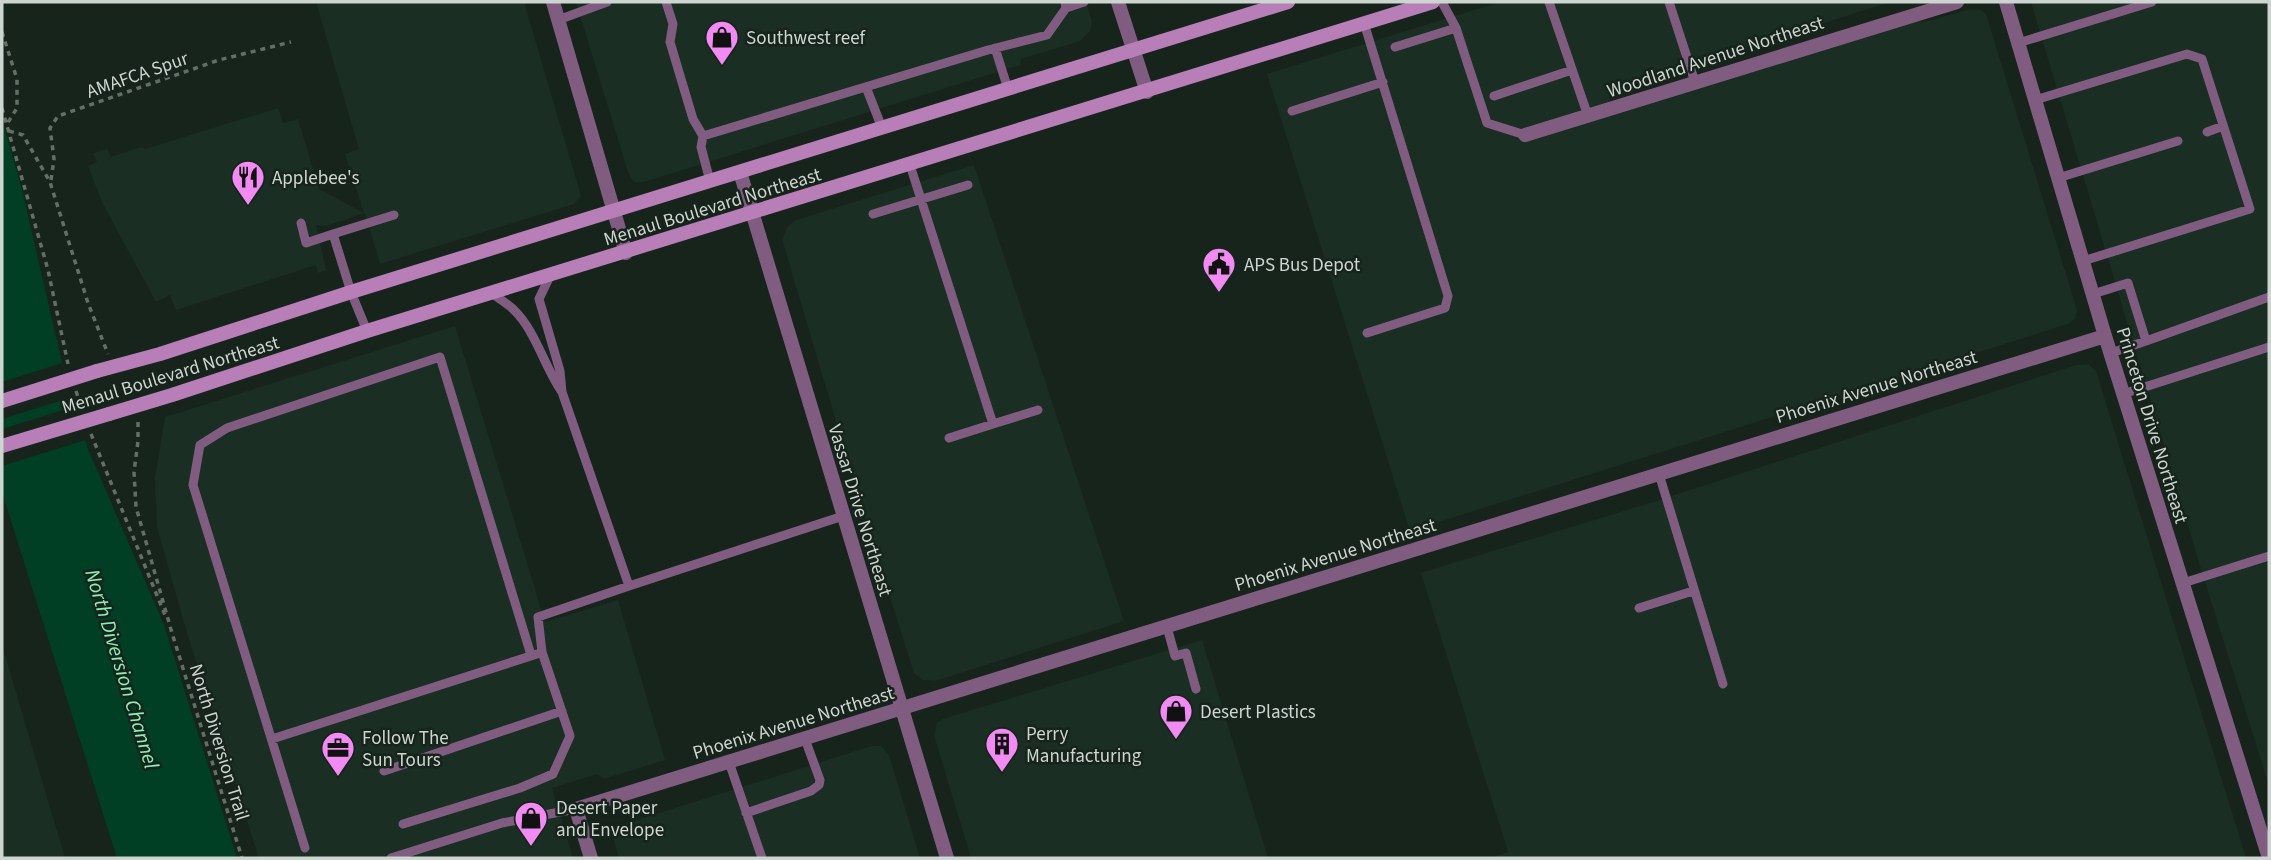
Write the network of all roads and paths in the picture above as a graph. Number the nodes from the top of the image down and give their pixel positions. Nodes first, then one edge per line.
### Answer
1 (553, 2) edge
2 (607, 2) edge
3 (666, 2) edge
4 (1084, 2) edge
5 (1118, 2) edge
6 (1287, 2) edge
7 (1433, 2) edge
8 (1442, 2) edge
9 (1549, 2) edge
10 (1669, 2) edge
11 (1957, 2) edge
12 (2006, 2) edge
13 (2152, 2) edge
14 (594, 4) edge
15 (2139, 4) edge
16 (1065, 5) edge
17 (558, 20) junction
18 (1364, 23) junction
19 (1456, 28) junction
20 (2, 32) edge
21 (291, 42) dead end
22 (2018, 43) junction
23 (1395, 47) dead end
24 (995, 48) junction
25 (1134, 50) junction
26 (1572, 70) junction
27 (1383, 82) junction
28 (1695, 82) junction
29 (866, 86) junction
30 (1009, 89) junction
31 (1147, 92) junction
32 (1494, 96) dead end
33 (2035, 100) junction
34 (2, 108) edge
35 (1292, 111) dead end
36 (1588, 116) junction
37 (7, 124) junction
38 (2223, 126) junction
39 (882, 128) junction
40 (9, 131) dead end
41 (2207, 132) dead end
42 (1525, 135) joint
43 (703, 136) junction
44 (2178, 141) dead end
45 (910, 165) junction
46 (740, 172) junction
47 (2058, 178) junction
48 (710, 181) junction
49 (50, 182) dead end
50 (968, 185) dead end
51 (921, 200) junction
52 (613, 211) junction
53 (753, 213) junction
54 (873, 214) dead end
55 (394, 215) dead end
56 (301, 223) dead end
57 (333, 234) junction
58 (626, 253) junction
59 (2083, 261) junction
60 (550, 275) junction
61 (351, 292) junction
62 (492, 293) junction
63 (2093, 294) junction
64 (2269, 297) edge
65 (367, 331) junction
66 (1367, 333) dead end
67 (2105, 336) junction
68 (2146, 341) junction
69 (2269, 347) edge
70 (2111, 353) junction
71 (562, 394) junction
72 (2123, 394) junction
73 (2, 401) edge
74 (1038, 410) dead end
75 (993, 424) junction
76 (949, 438) dead end
77 (2, 446) edge
78 (1659, 474) junction
79 (844, 516) junction
80 (2269, 556) edge
81 (2183, 583) junction
82 (629, 586) junction
83 (1693, 591) junction
84 (1639, 608) dead end
85 (1167, 626) junction
86 (172, 633) dead end
87 (542, 652) junction
88 (531, 655) junction
89 (1723, 684) dead end
90 (1196, 689) dead end
91 (901, 709) junction
92 (562, 711) junction
93 (272, 739) junction
94 (805, 739) junction
95 (729, 762) junction
96 (384, 771) dead end
97 (576, 809) junction
98 (746, 813) junction
99 (403, 824) dead end
100 (305, 848) dead end
101 (242, 858) edge
102 (391, 858) edge
103 (591, 858) edge
104 (762, 858) edge
105 (947, 858) edge
106 (2269, 858) edge

1 - 17 street
2 - 14 lane
3 - 43 lane
4 - 16 lane
5 - 25 street
6 - 25 main road, Menaul Boulevard Northeast
7 - 18 main road, Menaul Boulevard Northeast
8 - 19 lane
9 - 26 lane
10 - 28 lane
11 - 28 street, Woodland Avenue Northeast
12 - 22 street, Princeton Drive Northeast
13 - 15 lane
14 - 17 lane
15 - 22 lane
16 - 24 lane
17 - 52 street
18 - 27 lane
18 - 31 main road, Menaul Boulevard Northeast
19 - 23 lane
19 - 42 lane
20 - 37 path
21 - 49 path, AMAFCA Spur
22 - 33 street, Princeton Drive Northeast
24 - 29 lane
24 - 30 lane
25 - 30 main road, Menaul Boulevard Northeast
25 - 31 street
26 - 32 lane
26 - 36 lane
27 - 35 lane
27 - 66 lane
28 - 36 street, Woodland Avenue Northeast
29 - 39 lane
29 - 43 lane
30 - 39 main road, Menaul Boulevard Northeast
31 - 45 main road, Menaul Boulevard Northeast
33 - 38 lane
33 - 47 street, Princeton Drive Northeast
34 - 37 path
36 - 42 street, Woodland Avenue Northeast
37 - 40 path
38 - 41 lane
38 - 59 lane
39 - 46 main road, Menaul Boulevard Northeast
43 - 48 lane
44 - 47 lane
45 - 51 lane
45 - 53 main road, Menaul Boulevard Northeast
46 - 48 main road, Menaul Boulevard Northeast
46 - 53 street, Vassar Drive Northeast
47 - 59 street, Princeton Drive Northeast
48 - 52 main road, Menaul Boulevard Northeast
50 - 51 lane
51 - 54 lane
51 - 75 lane
52 - 58 street
52 - 61 main road, Menaul Boulevard Northeast
53 - 58 main road, Menaul Boulevard Northeast
53 - 79 street, Vassar Drive Northeast
55 - 57 lane
56 - 57 lane
57 - 61 lane
58 - 60 main road, Menaul Boulevard Northeast
59 - 63 street, Princeton Drive Northeast
60 - 62 main road, Menaul Boulevard Northeast
60 - 71 lane
61 - 65 lane
61 - 73 main road, Menaul Boulevard Northeast, bridge
62 - 65 main road, Menaul Boulevard Northeast
62 - 71 lane
63 - 67 street, Princeton Drive Northeast
63 - 68 lane
64 - 68 lane
65 - 77 main road, Menaul Boulevard Northeast, bridge
67 - 70 street, Princeton Drive Northeast
67 - 78 street, Phoenix Avenue Northeast
68 - 70 lane
69 - 72 lane
70 - 72 street, Princeton Drive Northeast
71 - 82 lane
72 - 81 street, Princeton Drive Northeast
74 - 75 lane
75 - 76 lane
78 - 83 lane
78 - 85 street, Phoenix Avenue Northeast
79 - 82 lane
79 - 91 street, Vassar Drive Northeast
80 - 81 lane
81 - 106 street, Princeton Drive Northeast
82 - 87 lane
83 - 84 lane
83 - 89 lane
85 - 90 lane
85 - 91 street, Phoenix Avenue Northeast
86 - 101 path, North Diversion Trail
87 - 88 lane
87 - 92 lane
88 - 93 lane
88 - 93 lane
91 - 94 street, Phoenix Avenue Northeast
91 - 105 street, Vassar Drive Northeast
92 - 96 lane
92 - 99 lane
93 - 100 lane
94 - 95 street, Phoenix Avenue Northeast
94 - 98 lane
95 - 97 street, Phoenix Avenue Northeast
95 - 98 lane
97 - 102 lane
97 - 103 street
98 - 104 lane

